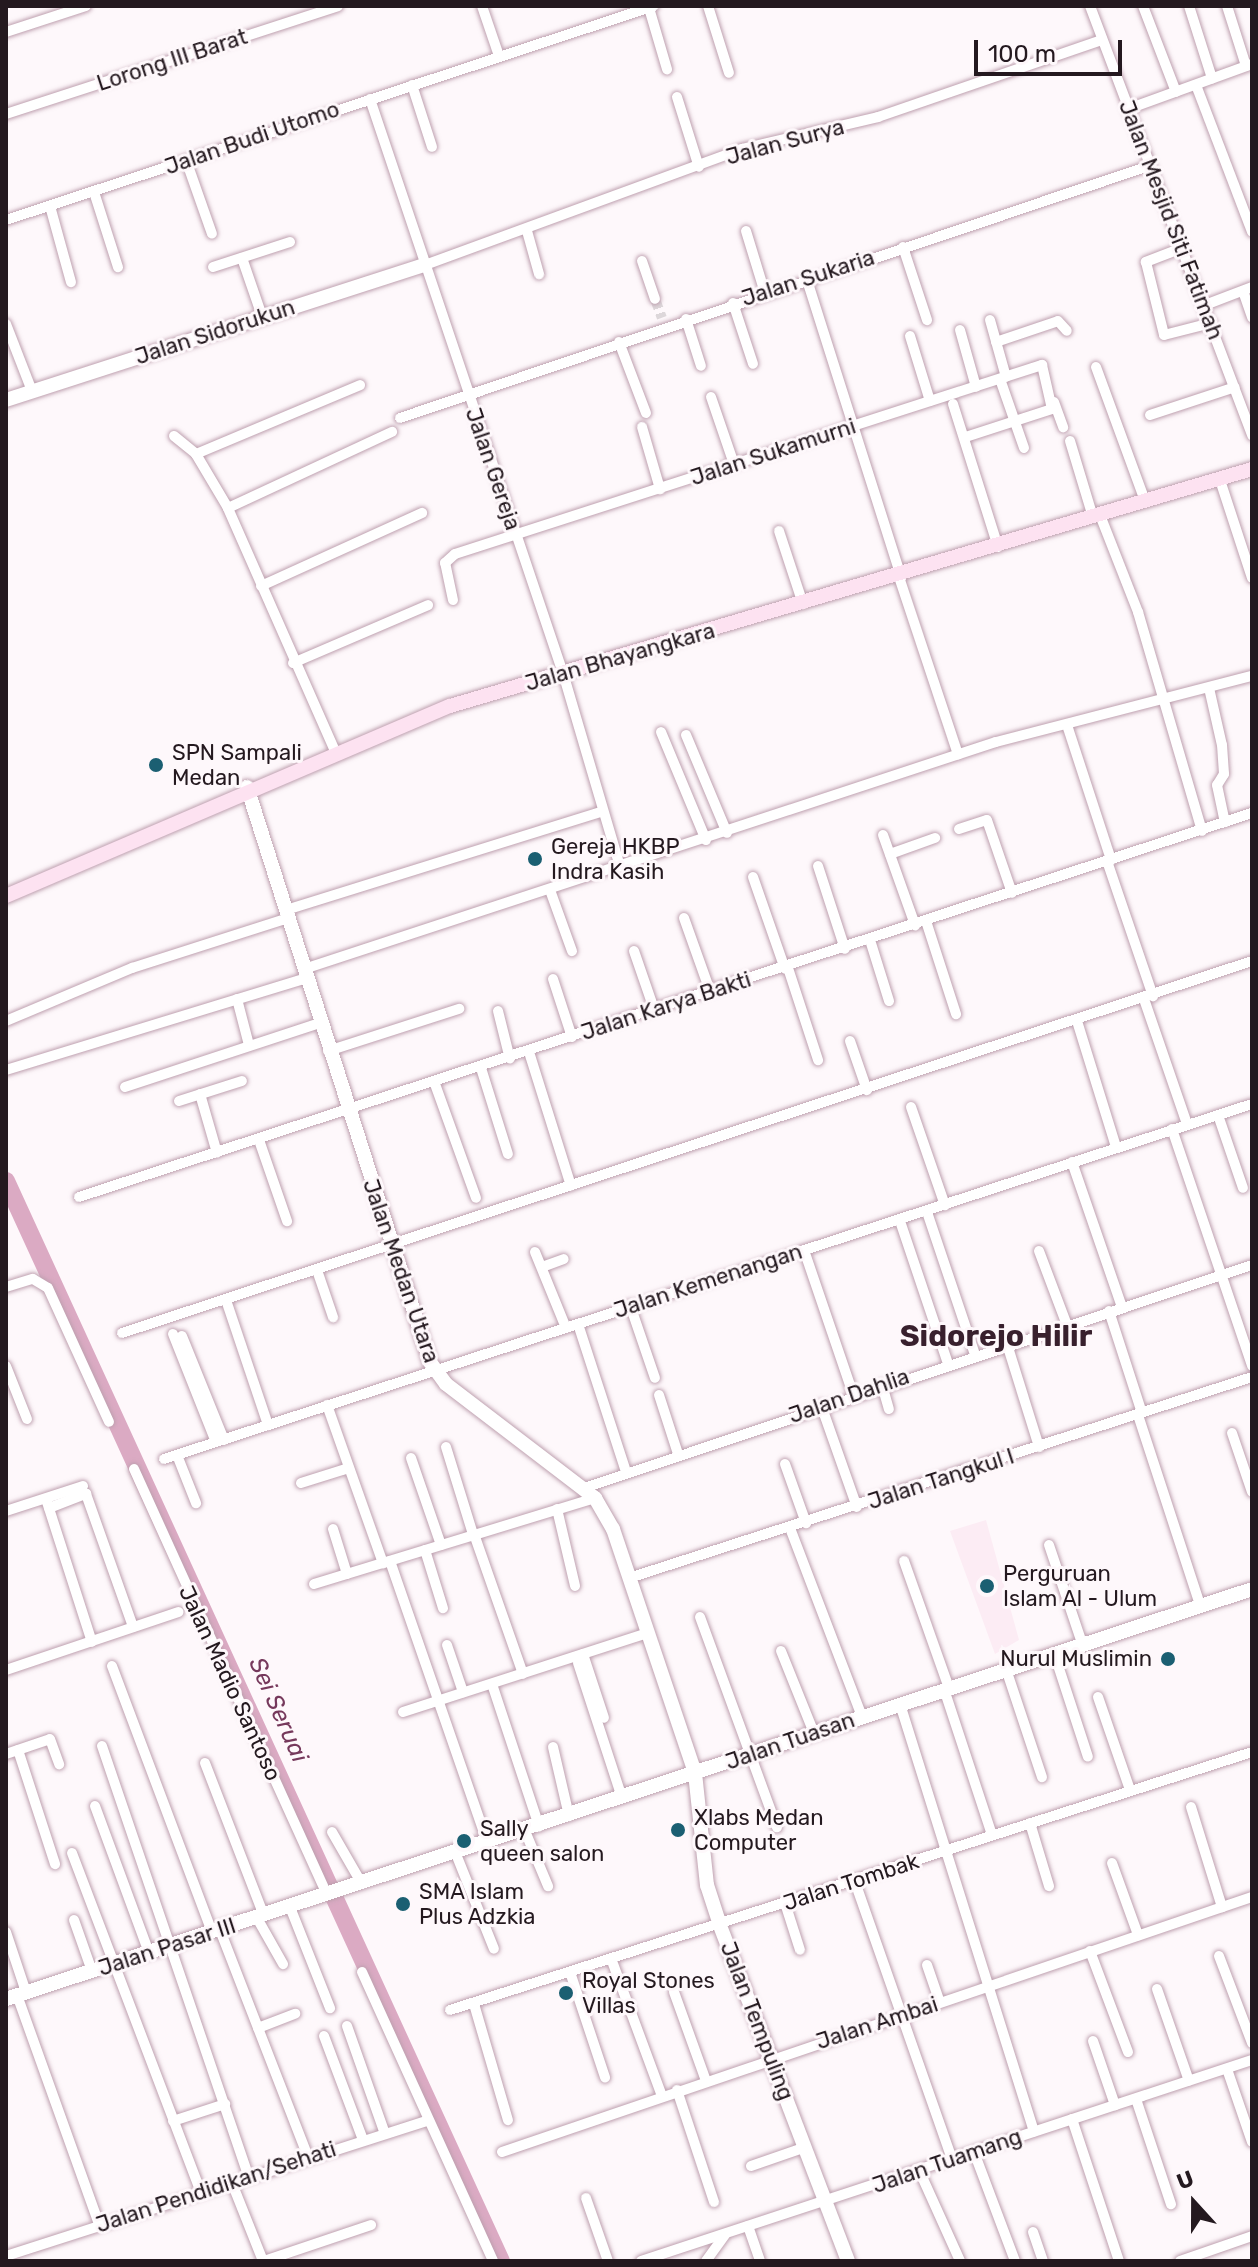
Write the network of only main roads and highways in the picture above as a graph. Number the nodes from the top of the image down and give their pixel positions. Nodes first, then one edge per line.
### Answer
1 (1252, 469) edge
2 (6, 896) edge

1 - 2 main road, Jalan Bhayangkara

